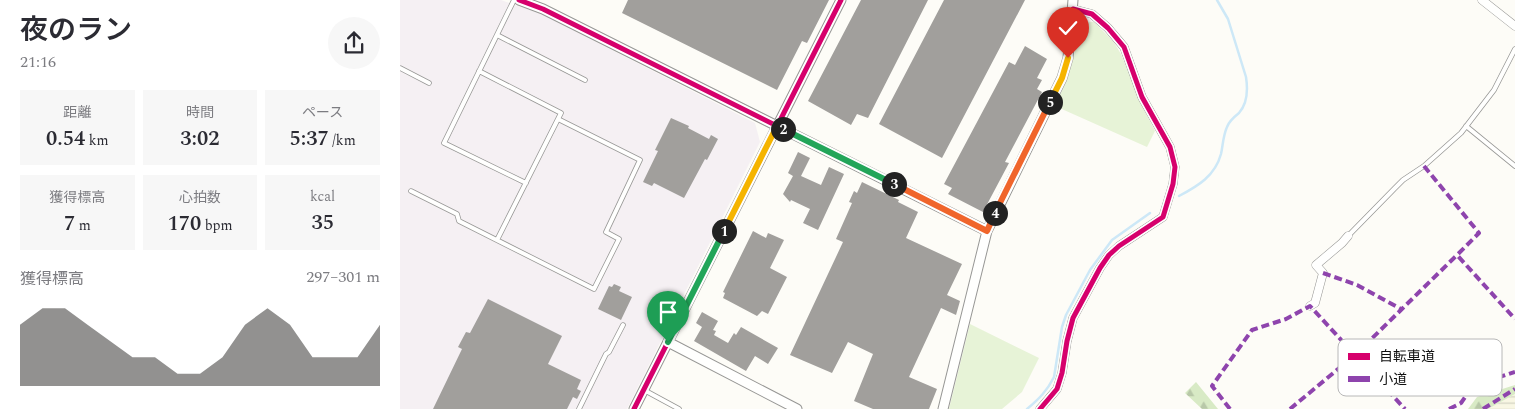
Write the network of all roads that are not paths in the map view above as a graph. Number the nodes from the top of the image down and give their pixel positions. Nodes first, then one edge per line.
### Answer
1 (514, 0) edge
2 (518, 0) edge
3 (841, 0) edge
4 (1482, 0) edge
5 (1073, 5) edge
6 (1515, 26) edge
7 (497, 35) junction
8 (1515, 49) edge
9 (400, 68) edge
10 (479, 71) junction
11 (585, 80) dead end
12 (429, 83) dead end
13 (558, 119) junction
14 (777, 126) junction
15 (1466, 126) junction
16 (1515, 166) edge
17 (526, 183) junction
18 (411, 191) dead end
19 (987, 231) junction
20 (1348, 236) joint
21 (497, 240) junction
22 (1310, 306) dead end
23 (623, 325) dead end
24 (668, 342) junction
25 (644, 390) junction
26 (579, 409) edge
27 (634, 409) edge
28 (679, 409) edge
29 (797, 409) edge
30 (943, 409) edge
31 (1040, 409) edge

1 - 7 lane
2 - 14 street
3 - 14 street
4 - 6 street
5 - 19 street
5 - 31 street
7 - 10 lane
7 - 11 lane
8 - 15 lane
9 - 12 lane
10 - 13 lane
10 - 17 lane
13 - 17 lane
13 - 21 lane
14 - 19 street
14 - 24 street
15 - 16 lane
15 - 20 lane
17 - 21 lane
18 - 21 lane
19 - 30 street
20 - 22 street
23 - 26 lane
24 - 25 street
24 - 29 street
25 - 27 street
25 - 28 lane

